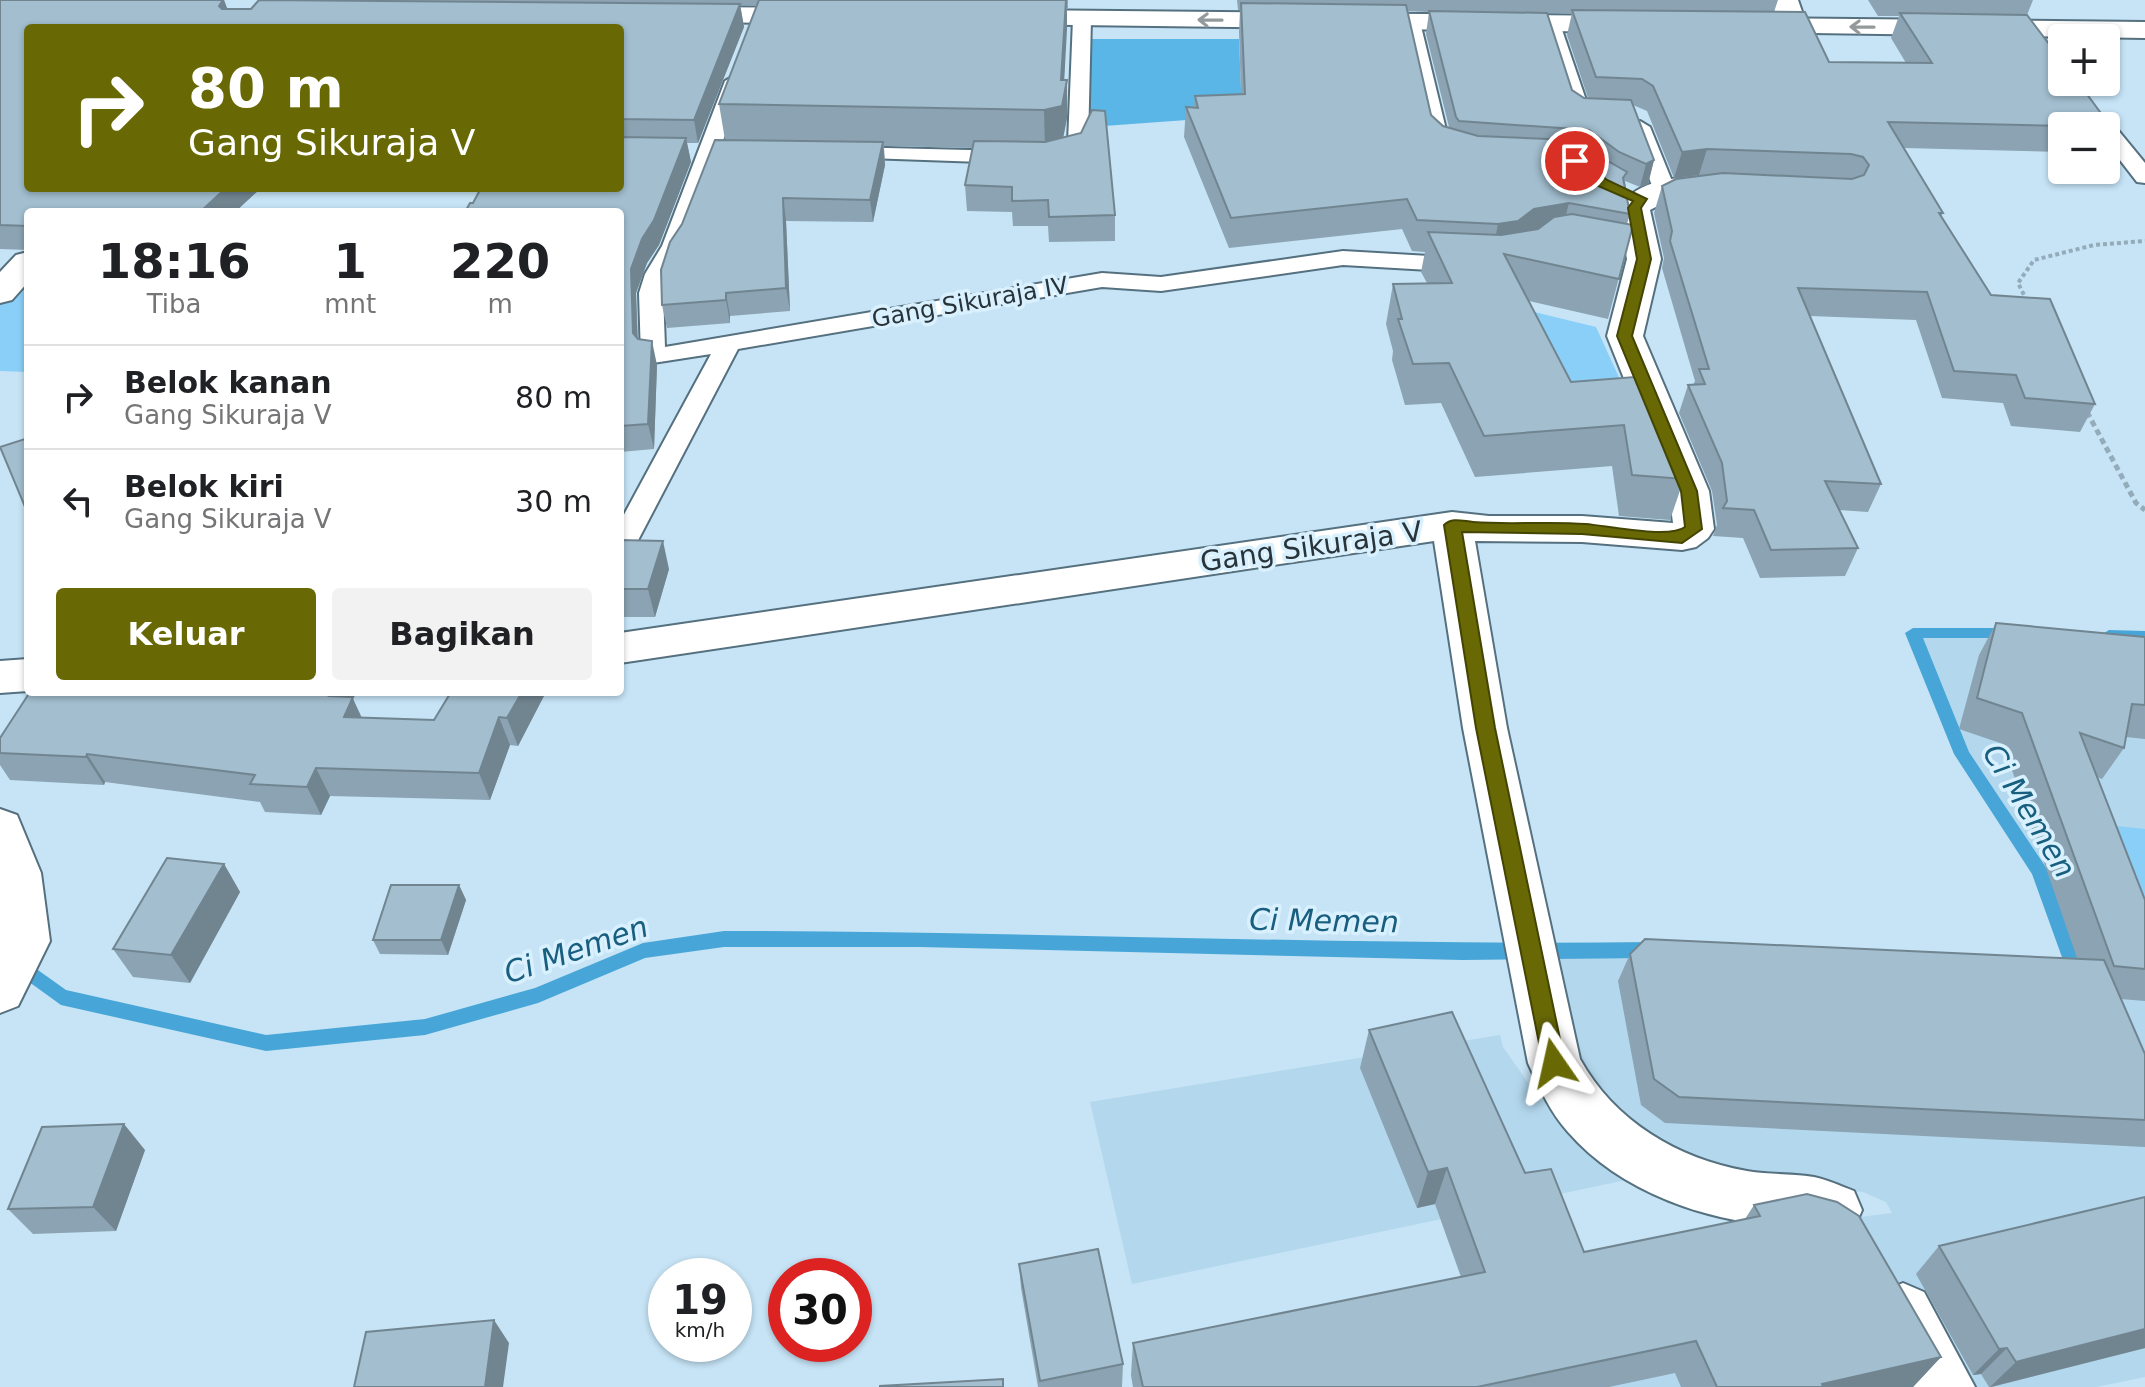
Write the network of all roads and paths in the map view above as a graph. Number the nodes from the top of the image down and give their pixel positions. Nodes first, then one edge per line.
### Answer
1 (1789, 13) edge
2 (659, 15) edge
3 (837, 16) edge
4 (975, 18) edge
5 (1082, 19) junction
6 (1411, 22) junction
7 (1551, 24) junction
8 (1657, 25) edge
9 (1733, 26) edge
10 (2145, 30) edge
11 (2042, 36) junction
12 (2048, 36) edge
13 (2120, 47) edge
14 (2145, 53) edge
15 (745, 56) edge
16 (2120, 146) edge
17 (679, 151) edge
18 (716, 152) junction
19 (829, 152) edge
20 (1461, 155) edge
21 (2145, 177) edge
22 (1746, 188) edge
23 (1641, 194) junction
24 (2145, 241) edge
25 (1492, 265) edge
26 (24, 266) edge
27 (0, 293) edge
28 (2033, 311) edge
29 (728, 344) junction
30 (2084, 407) edge
31 (2145, 510) edge
32 (1452, 525) junction
33 (624, 540) edge
34 (624, 647) edge
35 (24, 675) edge
36 (0, 677) edge
37 (0, 828) edge
38 (0, 991) edge
39 (1945, 1387) edge

1 - 9 main road
11 -> 1 main road
2 - 3 main road
4 - 5 main road
6 -> 5 main road
5 - 19 lane
6 - 7 main road
6 - 20 lane
7 - 8 main road
7 - 23 lane
10 - 11 main road
11 - 12 main road
13 - 14 main road
15 - 18 lane, Gang Sikuraja IV
16 - 21 lane
17 - 18 lane
18 - 29 lane, Gang Sikuraja IV
22 - 23 main road
23 - 32 main road, Gang Sikuraja V
24 - 28 path
25 - 29 lane, Gang Sikuraja IV
26 - 27 main road
29 - 33 lane
30 - 31 path
32 - 34 main road, Gang Sikuraja V
32 - 39 main road
35 - 36 main road
37 - 38 main road

